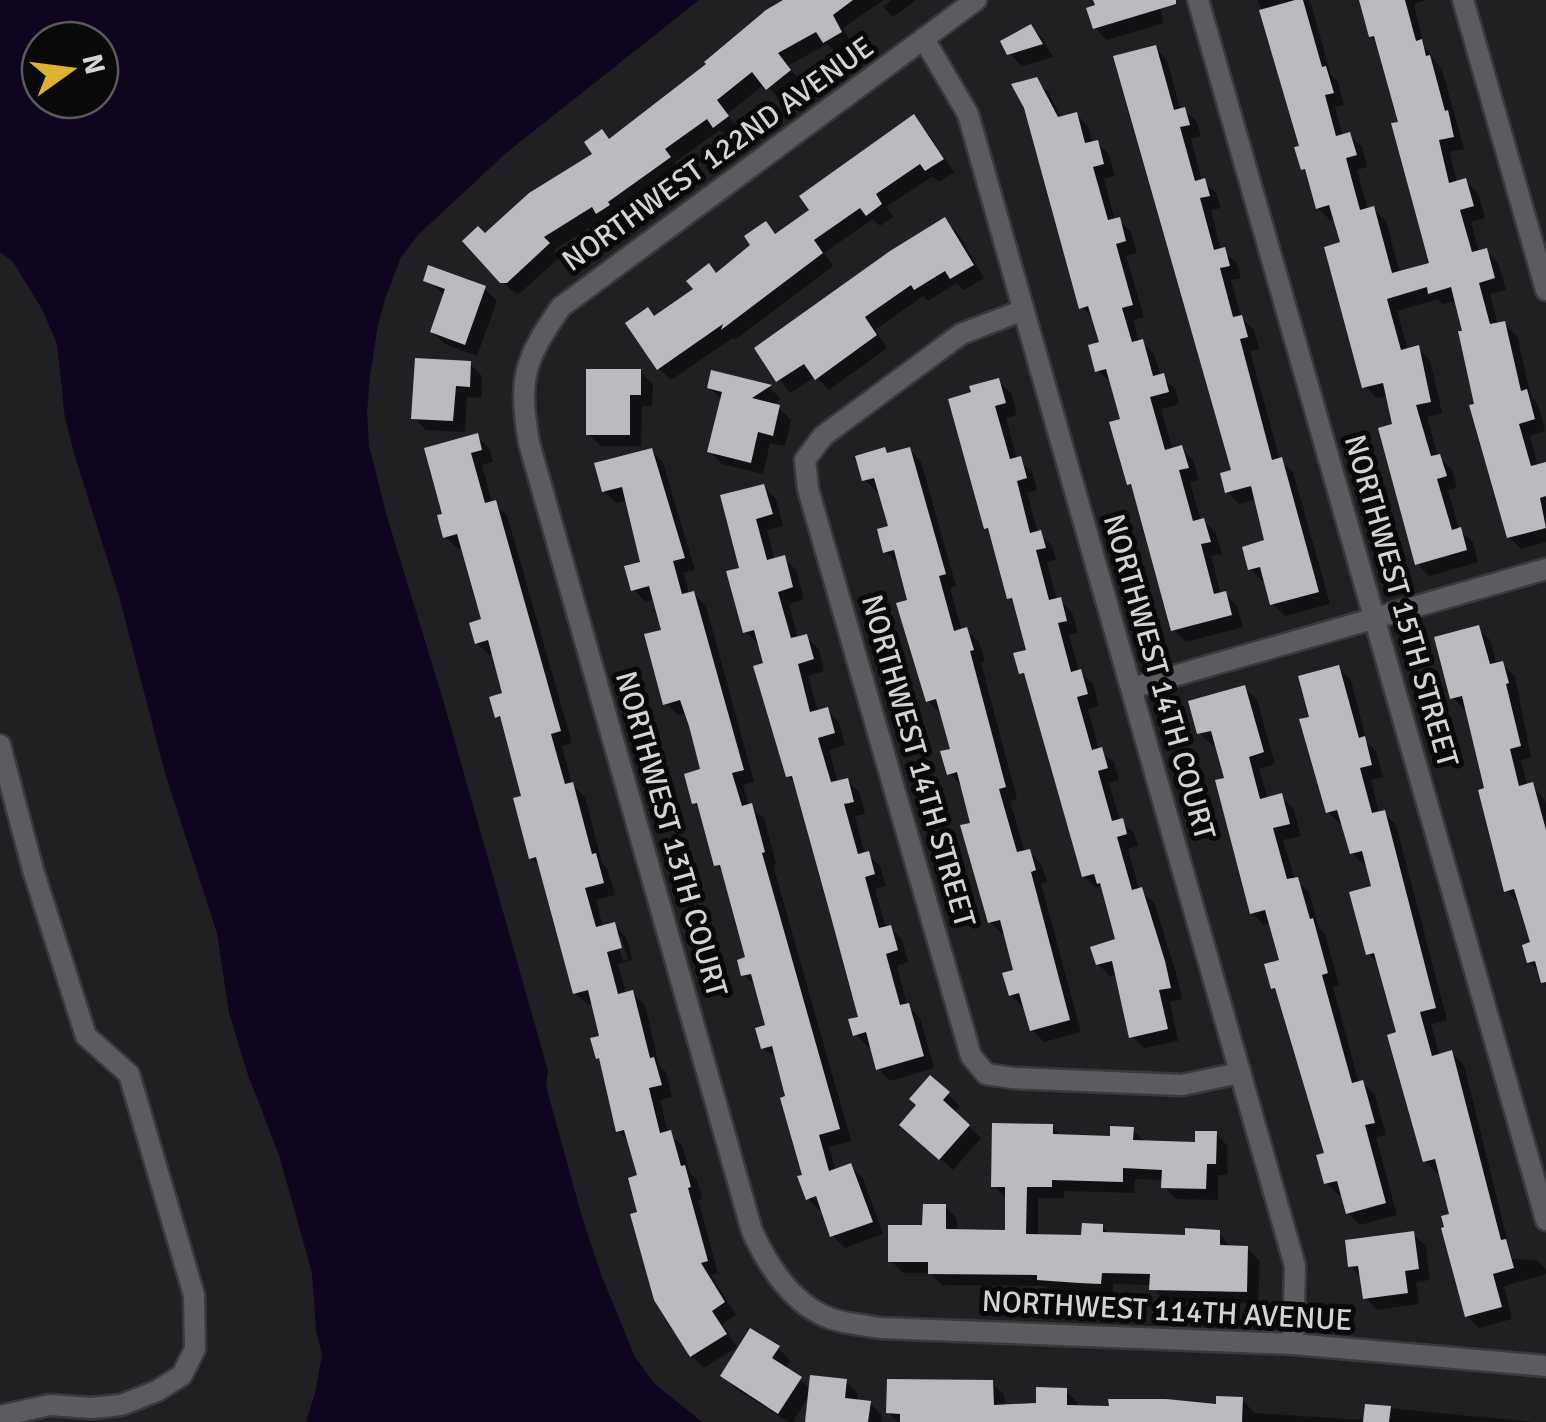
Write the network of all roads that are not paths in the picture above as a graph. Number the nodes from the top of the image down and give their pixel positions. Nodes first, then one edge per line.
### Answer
1 (976, 0) edge
2 (1198, 0) edge
3 (1463, 0) edge
4 (924, 39) junction
5 (1546, 290) edge
6 (1022, 311) junction
7 (523, 379) joint
8 (1546, 570) edge
9 (1376, 620) junction
10 (1132, 688) junction
11 (0, 746) edge
12 (1239, 1072) junction
13 (1546, 1220) edge
14 (792, 1293) joint
15 (1293, 1344) junction
16 (1546, 1366) edge
17 (0, 1416) edge

1 - 4 street, NORTHWEST 122ND AVENUE
2 - 9 street, NORTHWEST 15TH STREET
3 - 5 street
4 - 6 street, NORTHWEST 14TH COURT
4 - 7 street, NORTHWEST 122ND AVENUE
6 - 10 street, NORTHWEST 14TH COURT
6 - 12 street, NORTHWEST 14TH STREET
7 - 14 street, NORTHWEST 13TH COURT
8 - 9 street
9 - 10 street
9 - 13 street, NORTHWEST 15TH STREET
10 - 12 street, NORTHWEST 14TH COURT
11 - 17 street
12 - 15 street, NORTHWEST 14TH COURT
14 - 15 street, NORTHWEST 114TH AVENUE
15 - 16 street, NORTHWEST 114TH AVENUE

